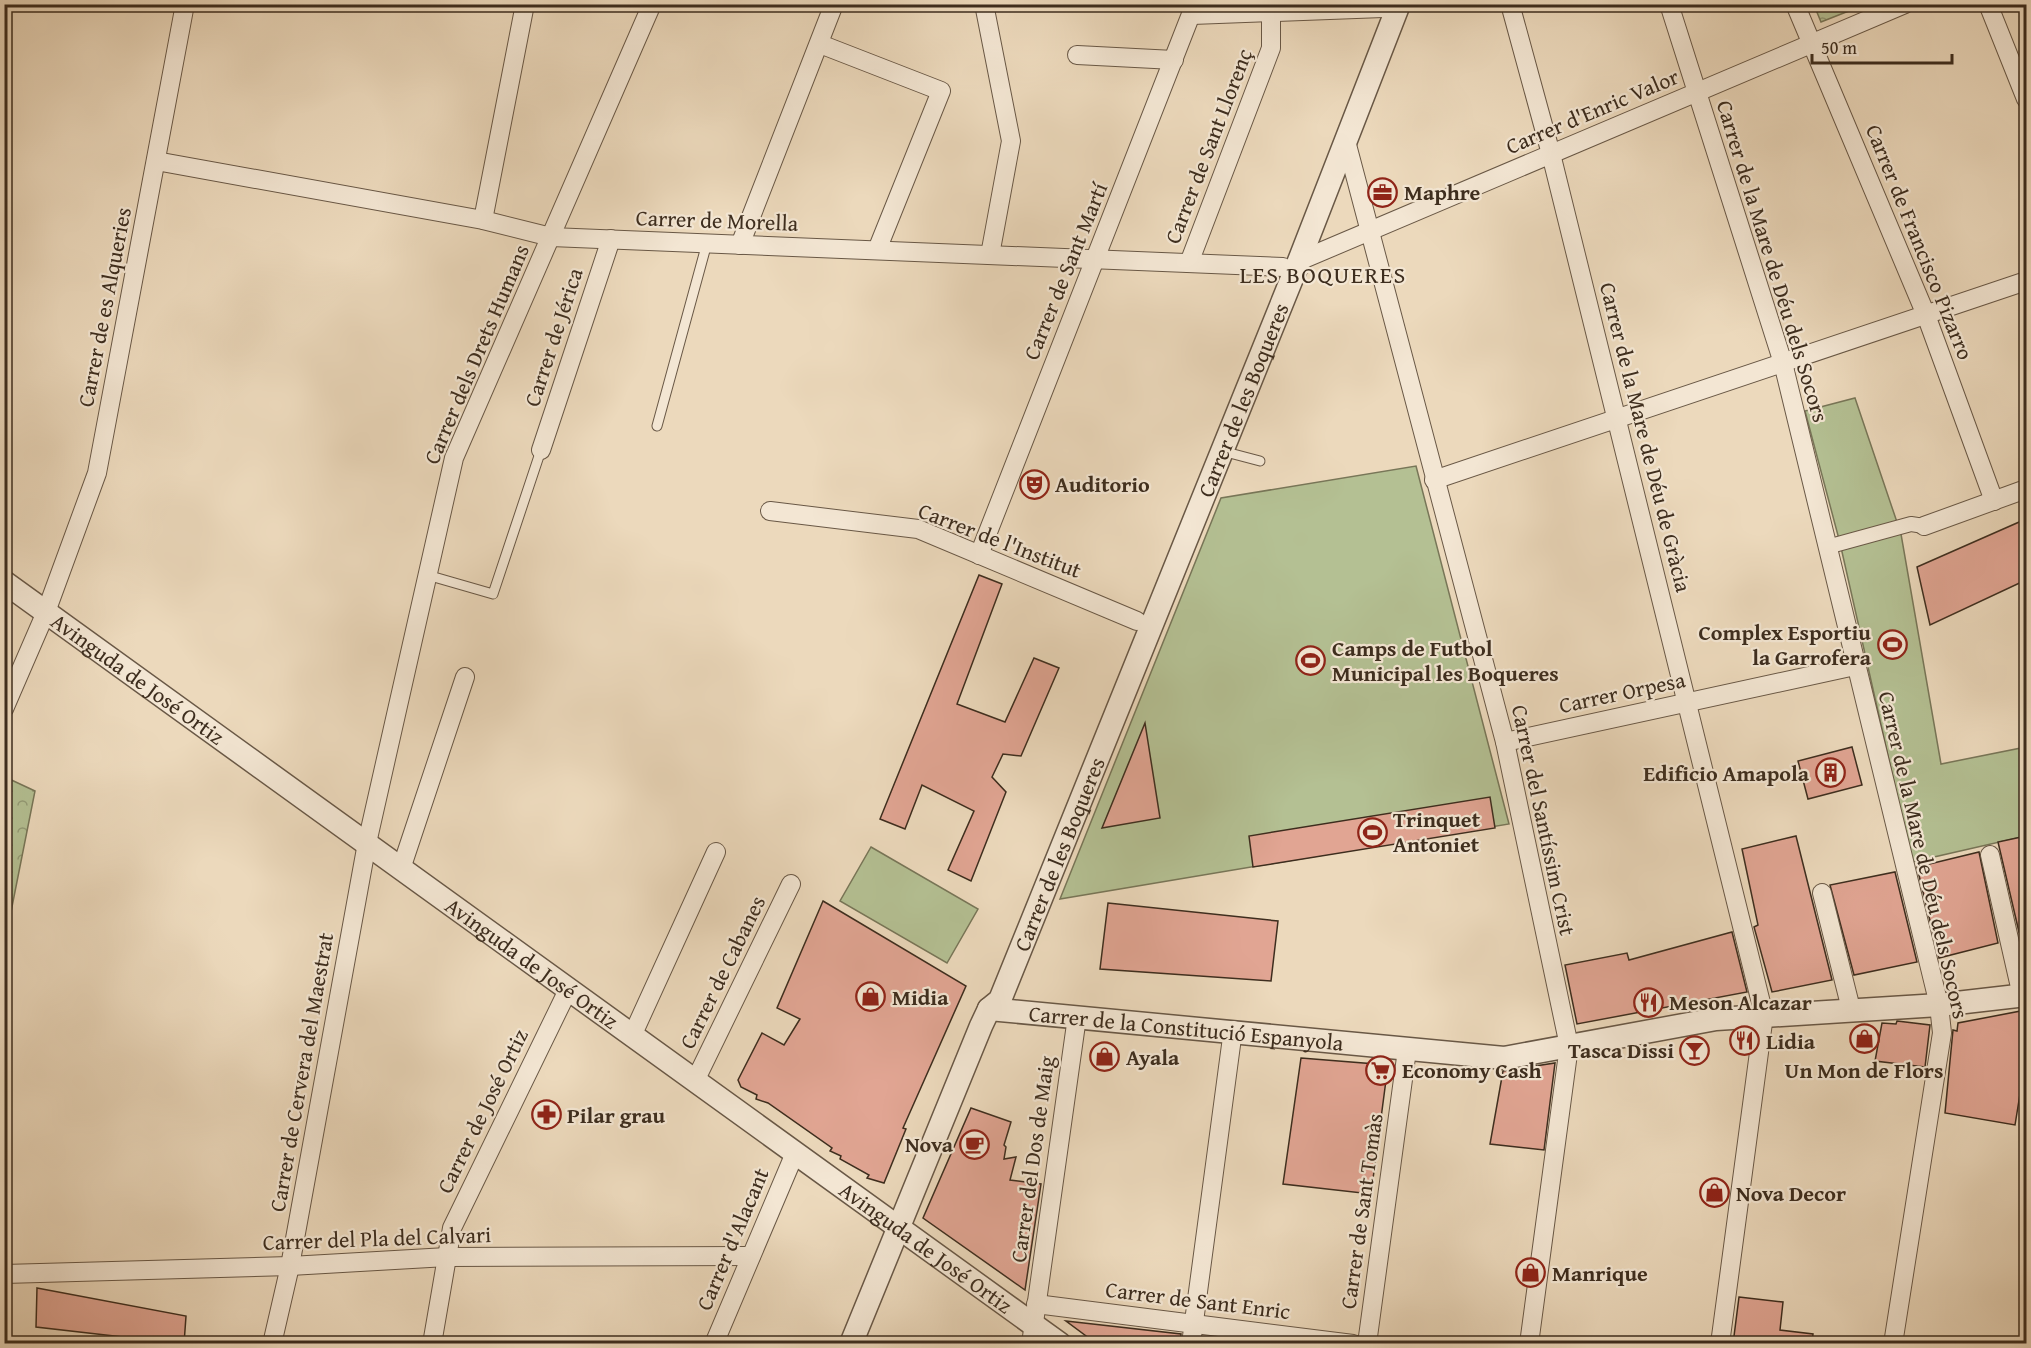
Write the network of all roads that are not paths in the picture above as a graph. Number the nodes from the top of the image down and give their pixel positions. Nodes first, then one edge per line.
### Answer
1 (185, 4) edge
2 (525, 4) edge
3 (652, 4) edge
4 (834, 4) edge
5 (984, 4) edge
6 (1510, 4) edge
7 (1669, 4) edge
8 (1795, 4) edge
9 (1905, 4) edge
10 (1988, 4) edge
11 (1389, 6) edge
12 (1193, 10) edge
13 (1271, 10) junction
14 (820, 44) junction
15 (1811, 44) junction
16 (1077, 55) dead end
17 (1174, 60) junction
18 (1697, 93) junction
19 (2026, 99) edge
20 (1346, 141) junction
21 (1551, 154) junction
22 (156, 160) junction
23 (483, 220) junction
24 (1368, 232) junction
25 (551, 237) junction
26 (611, 239) junction
27 (707, 243) junction
28 (740, 245) junction
29 (877, 250) junction
30 (990, 255) junction
31 (1095, 259) junction
32 (1189, 263) junction
33 (1291, 264) junction
34 (2026, 281) edge
35 (1926, 315) junction
36 (1783, 363) junction
37 (1616, 419) junction
38 (657, 426) dead end
39 (541, 450) joint
40 (1222, 451) junction
41 (1260, 461) dead end
42 (1434, 480) junction
43 (2026, 489) edge
44 (1994, 501) junction
45 (770, 512) dead end
46 (1924, 526) joint
47 (1827, 547) junction
48 (979, 555) junction
49 (427, 575) junction
50 (4, 582) edge
51 (46, 612) junction
52 (1144, 624) junction
53 (1855, 666) junction
54 (465, 677) dead end
55 (1687, 703) junction
56 (4, 709) edge
57 (1505, 742) junction
58 (367, 843) junction
59 (716, 852) dead end
60 (1990, 855) dead end
61 (401, 869) junction
62 (791, 884) dead end
63 (1822, 893) dead end
64 (568, 990) junction
65 (2024, 995) edge
66 (1939, 1005) junction
67 (988, 1009) junction
68 (1851, 1009) junction
69 (1764, 1015) junction
70 (1077, 1017) junction
71 (1233, 1030) junction
72 (632, 1036) junction
73 (1569, 1046) junction
74 (1407, 1050) junction
75 (695, 1081) junction
76 (795, 1153) junction
77 (897, 1227) junction
78 (751, 1256) junction
79 (447, 1257) junction
80 (291, 1266) junction
81 (4, 1274) edge
82 (1033, 1324) edge
83 (1193, 1324) junction
84 (272, 1344) edge
85 (432, 1344) edge
86 (714, 1344) edge
87 (850, 1344) edge
88 (1060, 1344) edge
89 (1191, 1344) edge
90 (1353, 1344) edge
91 (1367, 1344) edge
92 (1529, 1344) edge
93 (1720, 1344) edge
94 (1893, 1344) edge

1 - 22 street, Carrer de es Alqueries
2 - 23 street
3 - 25 street, Carrer dels Drets Humans
4 - 14 street
5 - 30 street
6 - 21 street, Carrer de la Mare de Déu de Gràcia
7 - 18 street, Carrer de la Mare de Déu dels Socors
8 - 15 street, Carrer de Francisco Pizarro
9 - 15 street, Carrer d'Enric Valor
10 - 19 street
11 - 13 street
11 - 20 street, Carrer de les Boqueres
11 - 33 street, Carrer de les Boqueres
12 - 13 street
12 - 17 street, Carrer de Sant Martí
13 - 32 street, Carrer de Sant Llorenç
14 - 28 street
14 - 29 street
15 - 18 street, Carrer d'Enric Valor
15 - 35 street, Carrer de Francisco Pizarro
16 - 17 street
17 - 31 street, Carrer de Sant Martí
18 - 21 street, Carrer d'Enric Valor
18 - 36 street, Carrer de la Mare de Déu dels Socors
20 - 24 street, Carrer del Santíssim Crist
20 - 33 street, Carrer de les Boqueres
21 - 24 street, Carrer d'Enric Valor
21 - 37 street, Carrer de la Mare de Déu de Gràcia
22 - 23 street, Carrer de Morella
22 - 51 street, Carrer de es Alqueries
23 - 25 street, Carrer de Morella
24 - 33 street, Carrer d'Enric Valor
24 - 42 street, Carrer del Santíssim Crist
25 - 26 street, Carrer de Morella
25 - 49 street, Carrer dels Drets Humans
26 - 27 street, Carrer de Morella
26 - 39 street, Carrer de Jérica
27 - 28 street, Carrer de Morella
27 - 38 lane
28 - 29 street, Carrer de Morella
29 - 30 street, Carrer de Morella
30 - 31 street, Carrer de Morella
31 - 32 street, Carrer de Morella
31 - 48 street, Carrer de Sant Martí
32 - 33 street, Carrer de Morella
33 - 40 street, Carrer de les Boqueres
33 - 52 street, Carrer de les Boqueres
34 - 35 street
35 - 36 street
35 - 44 street, Carrer de Francisco Pizarro
36 - 37 street
36 - 47 street, Carrer de la Mare de Déu dels Socors
37 - 42 street
37 - 55 street, Carrer de la Mare de Déu de Gràcia
39 - 49 lane
40 - 41 lane
40 - 52 street, Carrer de les Boqueres
42 - 57 street, Carrer del Santíssim Crist
43 - 44 street
44 - 46 street
45 - 48 street, Carrer de l'Institut
46 - 47 street
47 - 53 street, Carrer de la Mare de Déu dels Socors
48 - 52 street, Carrer de l'Institut
49 - 58 street, Carrer dels Drets Humans
50 - 51 street, Avinguda de José Ortiz
51 - 56 street, Carrer de es Alqueries
51 - 58 street, Avinguda de José Ortiz
52 - 67 street, Carrer de les Boqueres
53 - 55 street, Carrer Orpesa
53 - 66 street, Carrer de la Mare de Déu dels Socors
54 - 61 street
55 - 57 street, Carrer Orpesa
55 - 69 street, Carrer de la Mare de Déu de Gràcia
57 - 73 street, Carrer del Santíssim Crist
58 - 61 street, Avinguda de José Ortiz
58 - 80 street, Carrer de Cervera del Maestrat
59 - 72 street
60 - 65 street
61 - 64 street, Avinguda de José Ortiz
62 - 75 street, Carrer de Cabanes
63 - 68 street
64 - 72 street, Avinguda de José Ortiz
64 - 79 street, Carrer de José Ortiz
65 - 66 street, Carrer de la Constitució Espanyola
66 - 68 street, Carrer de la Constitució Espanyola
66 - 94 street, Carrer de la Mare de Déu dels Socors
67 - 70 street, Carrer de la Constitució Espanyola
67 - 77 street, Carrer de les Boqueres
68 - 69 street, Carrer de la Constitució Espanyola
69 - 73 street, Carrer de la Constitució Espanyola
69 - 93 street, Carrer de la Mare de Déu de Gràcia
70 - 71 street, Carrer de la Constitució Espanyola
70 - 82 street, Carrer del Dos de Maig
71 - 74 street, Carrer de la Constitució Espanyola
71 - 83 street
72 - 75 street, Avinguda de José Ortiz
73 - 74 street, Carrer de la Constitució Espanyola
73 - 92 street, Carrer del Santíssim Crist
74 - 91 street, Carrer de Sant Tomàs
75 - 76 street, Avinguda de José Ortiz
76 - 77 street, Avinguda de José Ortiz
76 - 78 street, Carrer d'Alacant
77 - 82 street, Avinguda de José Ortiz
77 - 87 street, Carrer de les Boqueres
78 - 79 street, Carrer del Pla del Calvari
78 - 86 street, Carrer d'Alacant
79 - 80 street, Carrer del Pla del Calvari
79 - 85 street, Carrer de José Ortiz
80 - 81 street, Carrer del Pla del Calvari
80 - 84 street, Carrer de Cervera del Maestrat
82 - 83 street, Carrer de Sant Enric
82 - 88 street, Avinguda de José Ortiz
83 - 89 street
83 - 90 street, Carrer de Sant Enric

